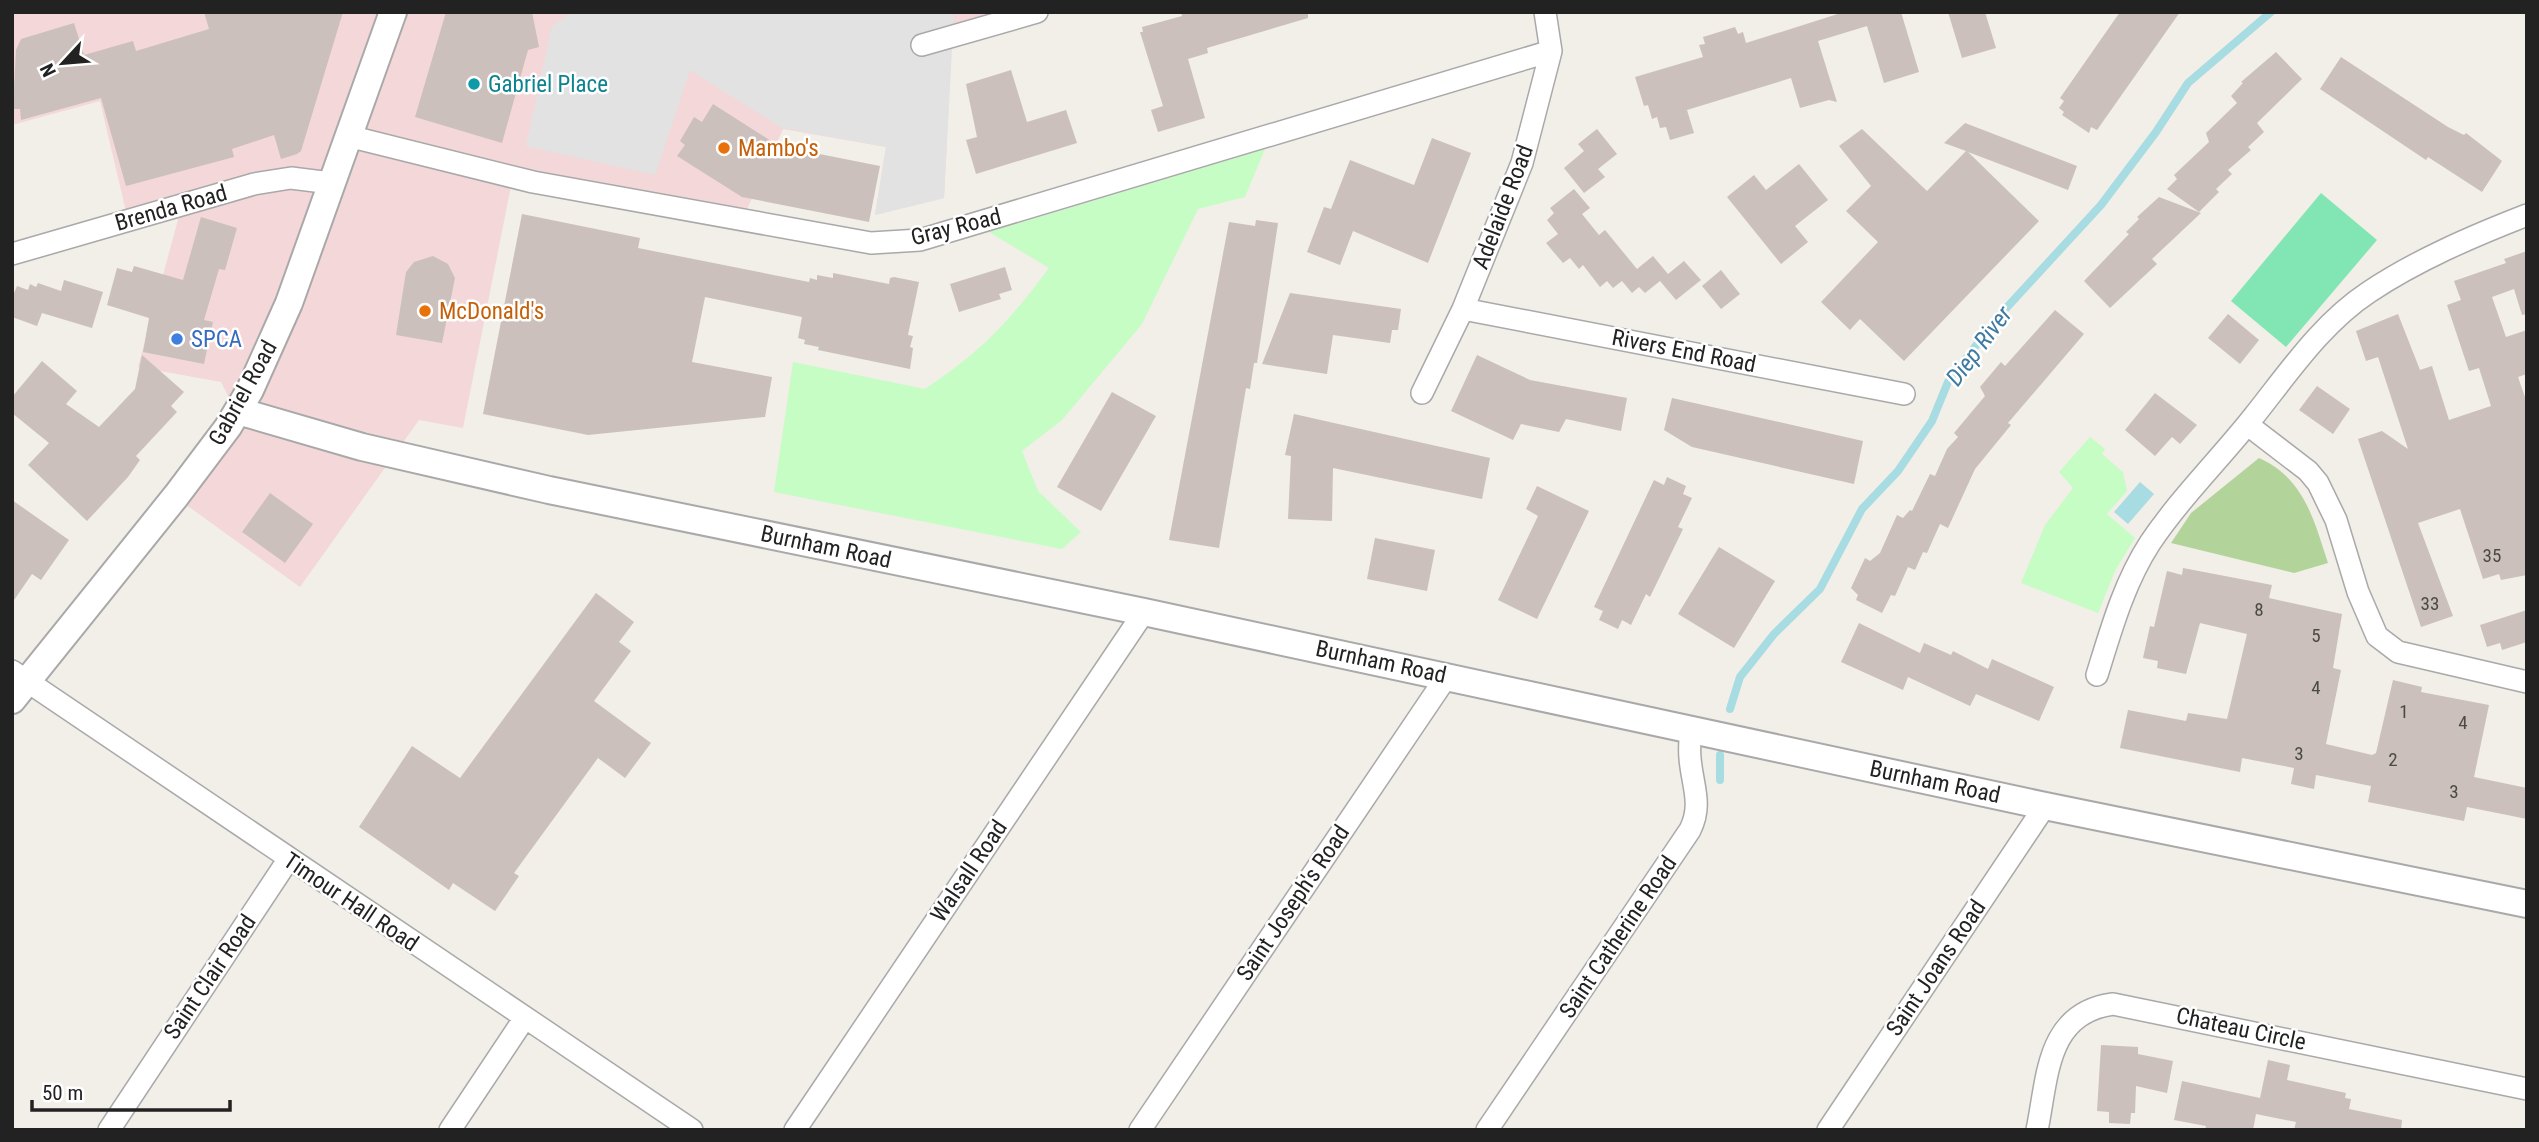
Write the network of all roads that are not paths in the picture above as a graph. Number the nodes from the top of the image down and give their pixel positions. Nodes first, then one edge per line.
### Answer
1 (1037, 12) edge
2 (1545, 12) edge
3 (387, 20) edge
4 (922, 45) dead end
5 (1551, 51) junction
6 (348, 136) junction
7 (331, 183) junction
8 (2527, 215) edge
9 (12, 254) edge
10 (1463, 309) junction
11 (1422, 393) dead end
12 (1904, 394) dead end
13 (238, 411) junction
14 (2248, 425) junction
15 (1144, 612) junction
16 (1447, 676) junction
17 (2097, 676) dead end
18 (2527, 682) edge
19 (17, 684) edge
20 (1691, 729) junction
21 (2045, 806) junction
22 (288, 860) junction
23 (2527, 904) edge
24 (524, 1019) junction
25 (2527, 1090) edge
26 (109, 1130) edge
27 (450, 1130) edge
28 (692, 1130) edge
29 (795, 1130) edge
30 (1140, 1130) edge
31 (1487, 1130) edge
32 (1828, 1130) edge
33 (2037, 1130) edge

1 - 4 street
2 - 5 street, Adelaide Road
3 - 6 street, Gabriel Road
5 - 6 street, Gray Road
5 - 10 street, Adelaide Road
6 - 7 street, Gabriel Road
7 - 9 street, Brenda Road
7 - 13 street, Gabriel Road
8 - 14 street
10 - 11 street, Adelaide Road
10 - 12 street, Rivers End Road
13 - 15 street, Burnham Road
13 - 19 street, Gabriel Road
14 - 17 street
14 - 18 street
15 - 16 street, Burnham Road
15 - 29 street, Walsall Road
16 - 20 street, Burnham Road
16 - 30 street, Saint Joseph's Road
19 - 22 street, Timour Hall Road
20 - 21 street, Burnham Road
20 - 31 street, Saint Catherine Road
21 - 23 street, Burnham Road
21 - 32 street, Saint Joans Road
22 - 24 street, Timour Hall Road
22 - 26 street, Saint Clair Road
24 - 27 street
24 - 28 street, Timour Hall Road
25 - 33 street, Chateau Circle

